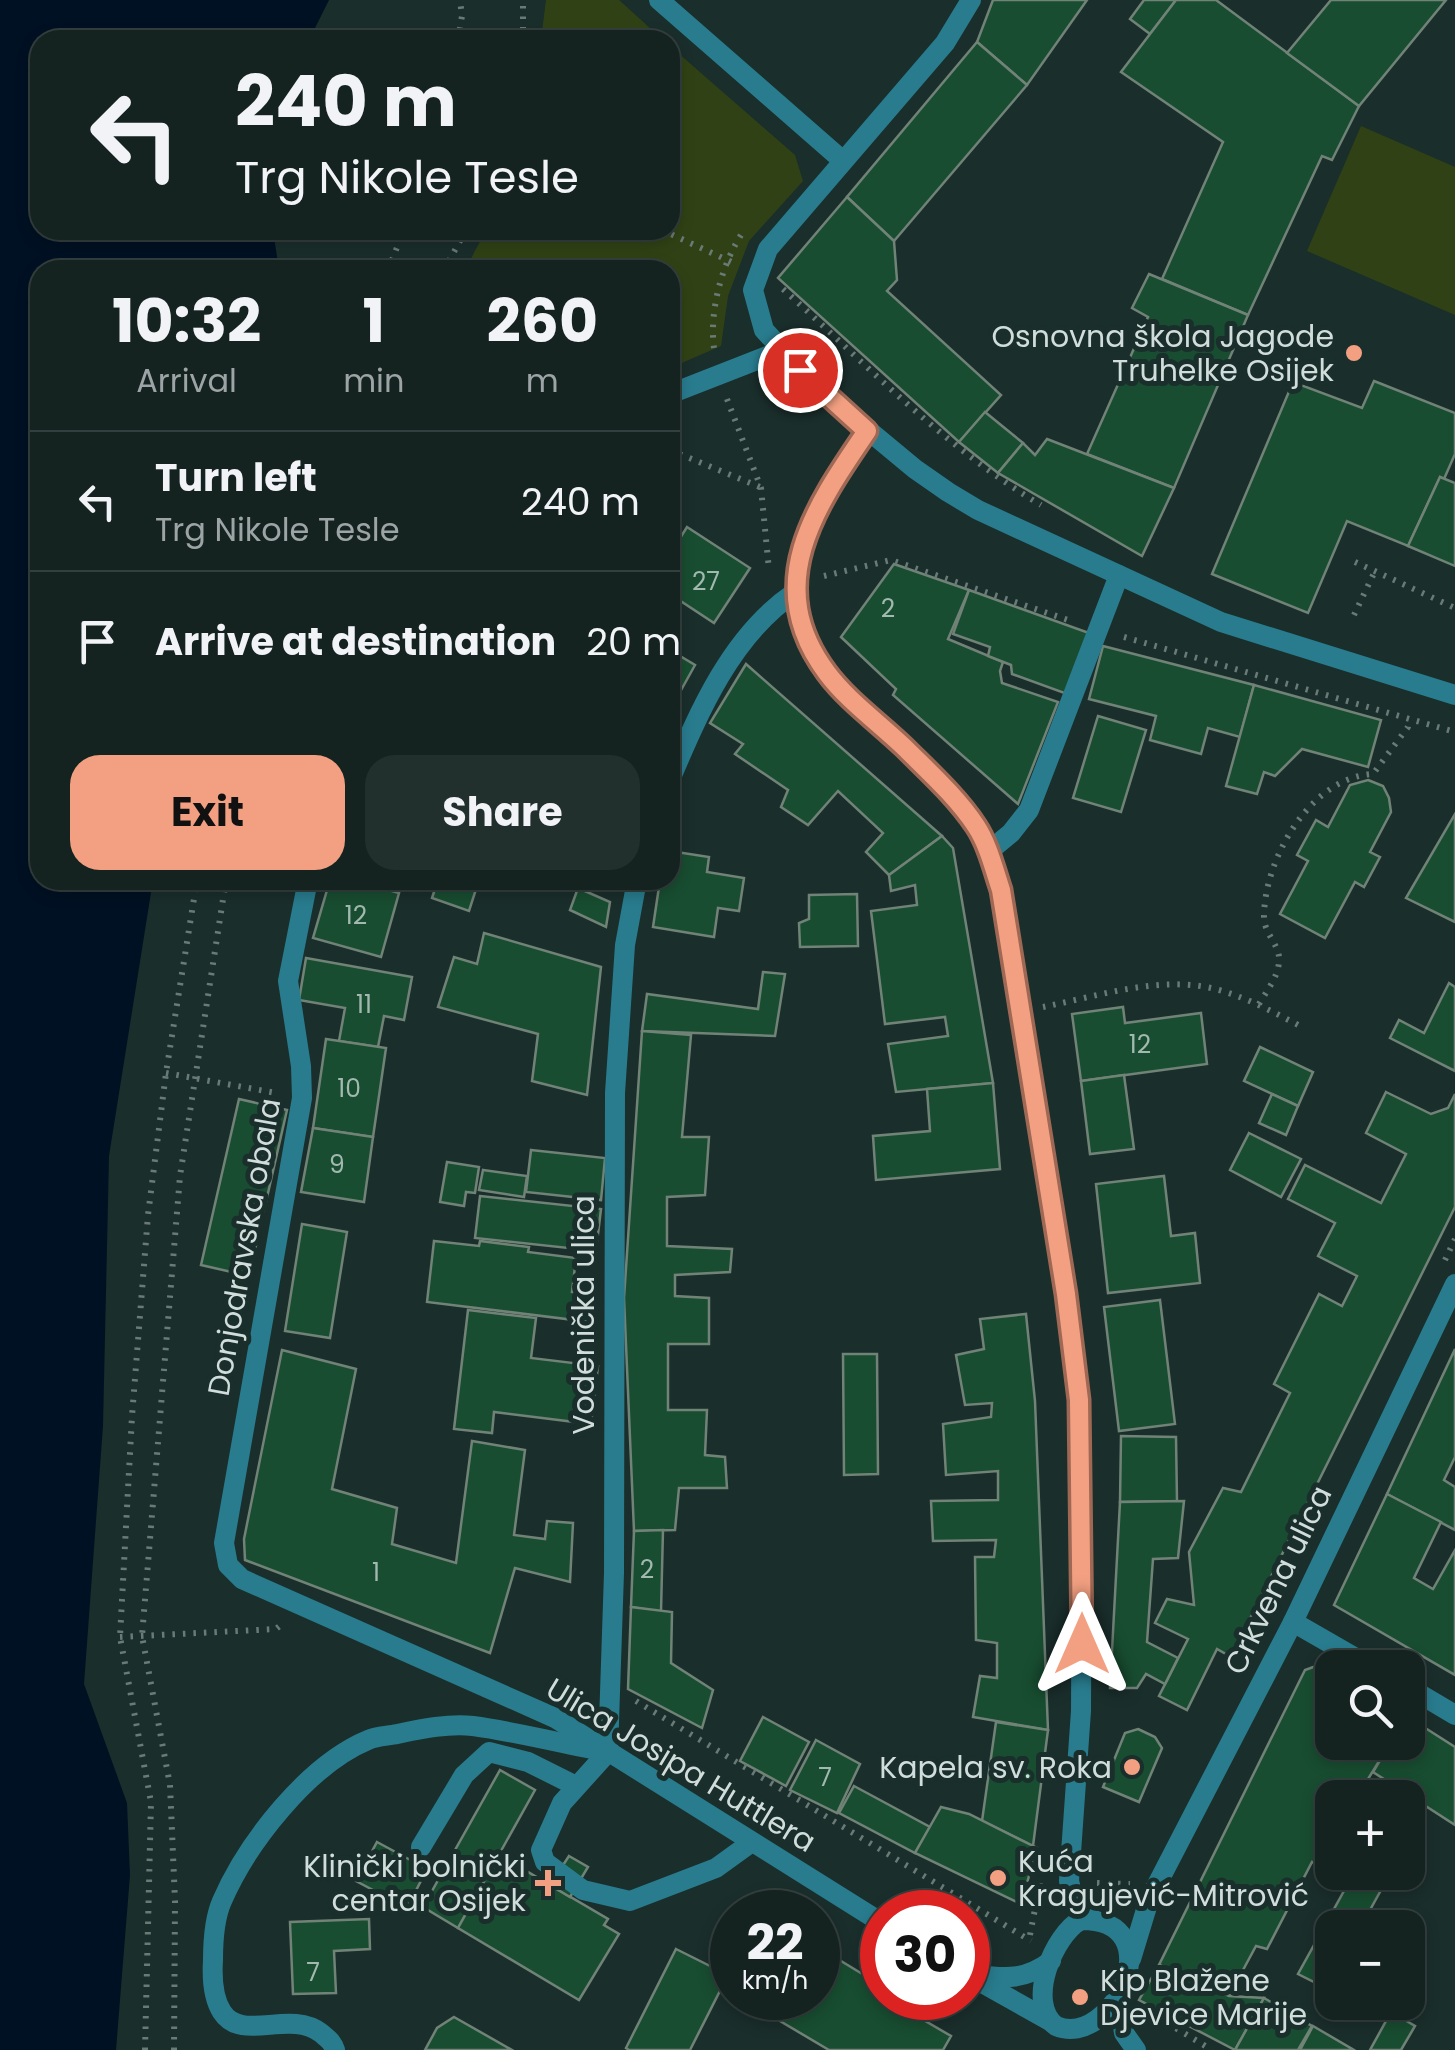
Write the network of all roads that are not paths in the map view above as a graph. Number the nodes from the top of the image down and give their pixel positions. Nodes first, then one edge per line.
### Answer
1 (659, 0) edge
2 (971, 0) edge
3 (842, 160) junction
4 (780, 350) junction
5 (680, 390) edge
6 (867, 431) junction
7 (1118, 575) junction
8 (795, 586) junction
9 (1455, 695) edge
10 (680, 757) edge
11 (988, 852) junction
12 (306, 890) edge
13 (636, 890) edge
14 (1455, 1284) edge
15 (228, 1564) joint
16 (1293, 1622) junction
17 (1342, 1650) edge
18 (1425, 1697) edge
19 (1455, 1714) edge
20 (608, 1752) junction
21 (576, 1786) junction
22 (752, 1842) junction
23 (421, 1846) dead end
24 (1149, 1900) junction
25 (860, 1909) edge
26 (1100, 1922) junction
27 (1053, 1957) junction
28 (1130, 1959) junction
29 (990, 1977) edge
30 (990, 1987) edge
31 (1120, 1999) junction
32 (1050, 2021) junction
33 (335, 2050) edge
34 (1136, 2050) edge

1 - 3 street
2 - 3 street
3 - 4 street
4 - 5 street
4 - 6 street
6 - 7 street
6 - 8 street
7 - 9 street
7 - 11 street
8 - 10 street
8 - 11 street
11 - 26 street
12 - 15 street, Donjodravska obala
13 - 20 street, Vodenička ulica
14 - 16 street, Crkvena ulica
15 - 20 street, Ulica Josipa Huttlera
16 - 17 street
16 - 24 street, Crkvena ulica
18 - 19 street
20 - 21 street
20 - 22 street, Ulica Josipa Huttlera
20 - 33 street
21 - 22 street
21 - 23 street
22 - 25 street, Ulica Josipa Huttlera
24 - 26 street
24 - 28 street, Crkvena ulica
26 - 27 street
26 - 28 street
27 - 29 street
27 - 32 street
28 - 31 street
30 - 32 street
31 - 32 street
31 - 34 street

